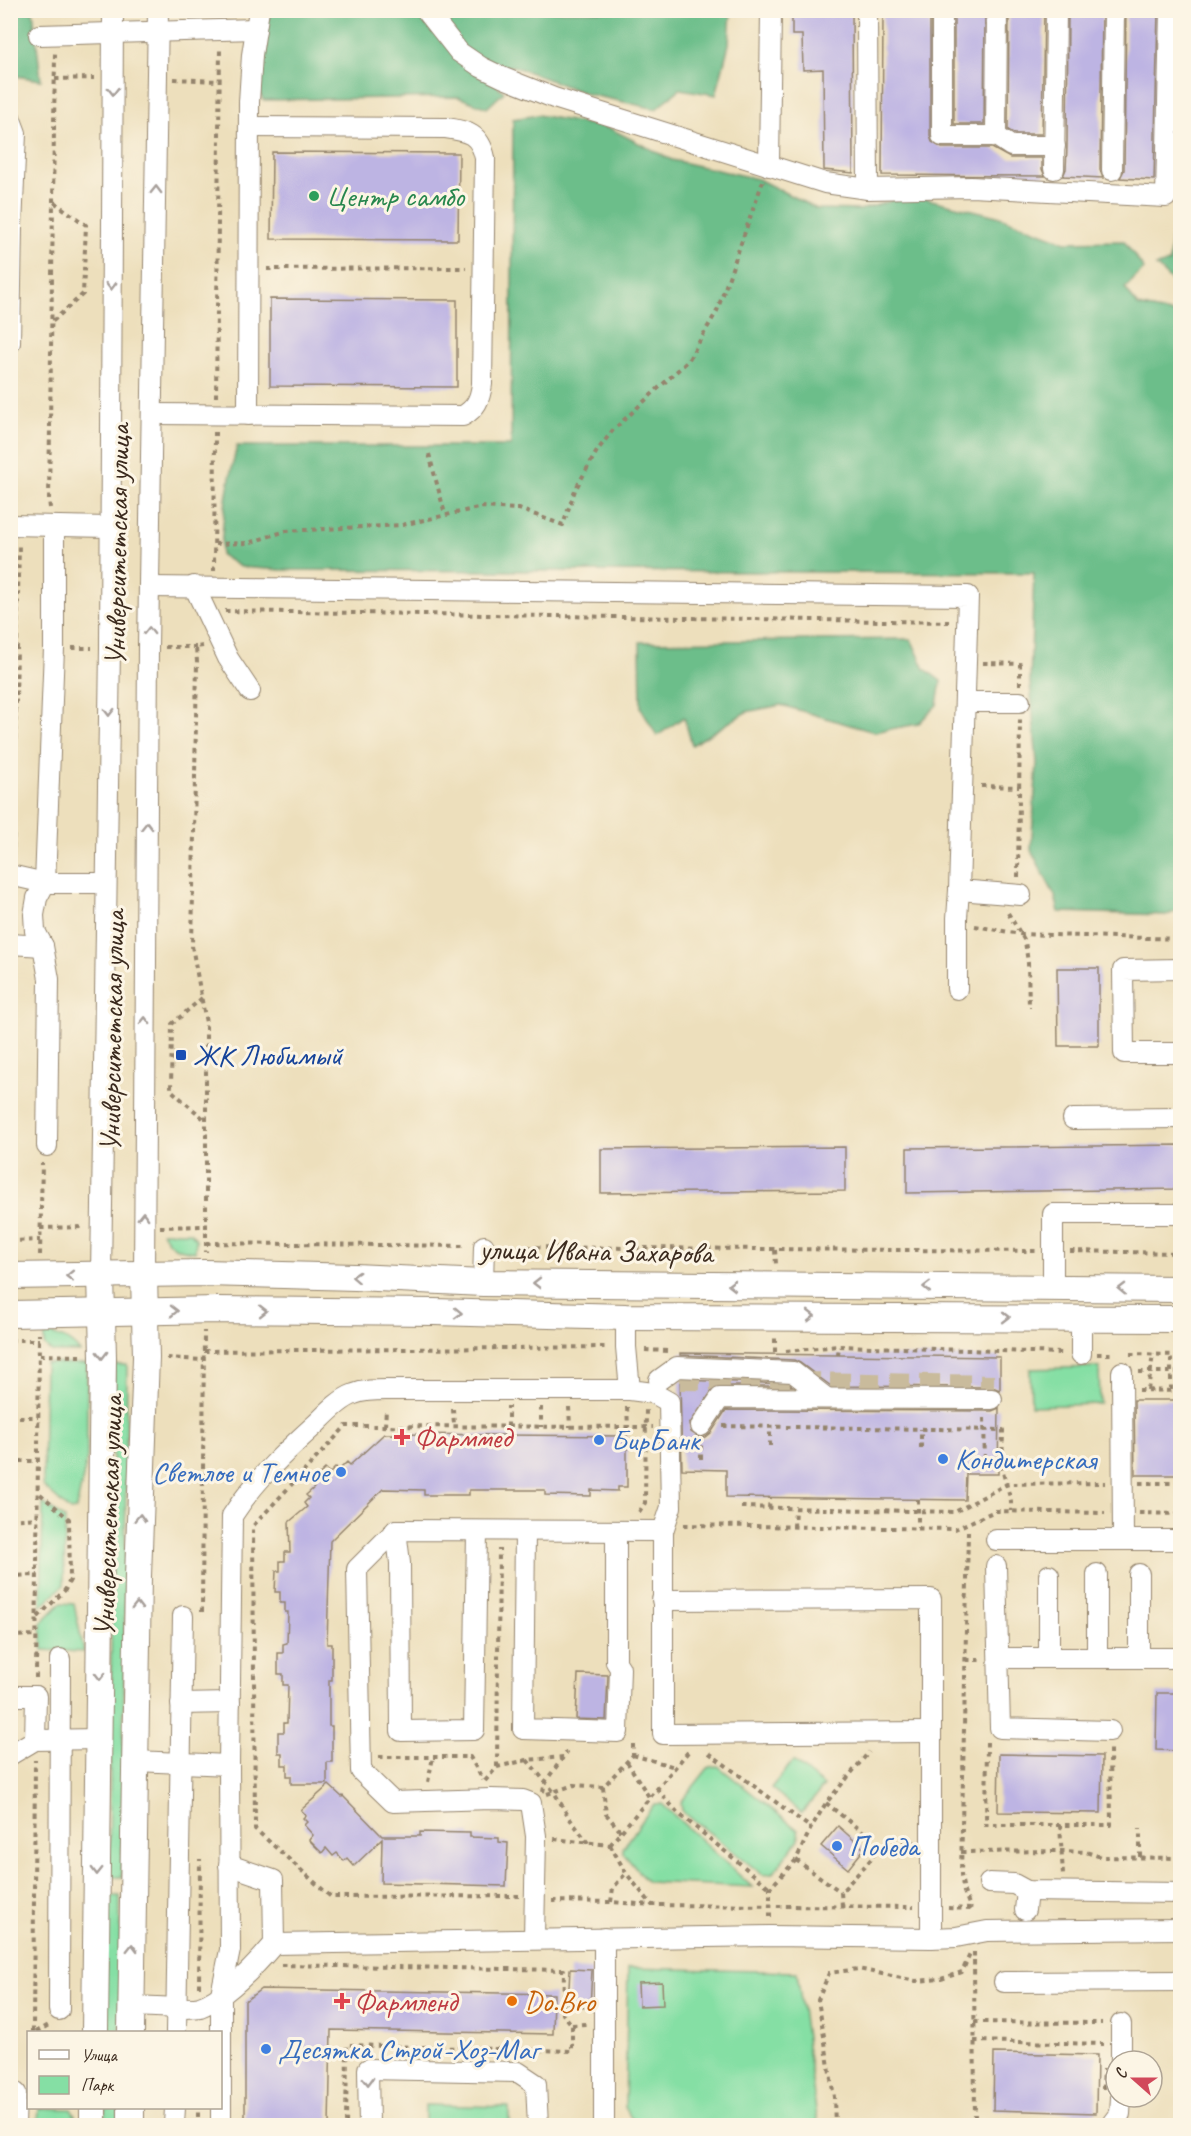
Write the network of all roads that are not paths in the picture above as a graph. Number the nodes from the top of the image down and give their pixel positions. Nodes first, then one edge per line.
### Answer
1 (113, 10) edge
2 (426, 10) edge
3 (771, 10) edge
4 (867, 10) edge
5 (942, 10) edge
6 (997, 10) edge
7 (1056, 10) edge
8 (1114, 10) edge
9 (1170, 10) edge
10 (158, 20) edge
11 (257, 20) edge
12 (113, 32) junction
13 (47, 35) road end
14 (10, 117) edge
15 (249, 127) junction
16 (996, 136) junction
17 (1055, 146) junction
18 (1174, 150) edge
19 (769, 166) junction
20 (1054, 169) dead end
21 (1112, 170) dead end
22 (868, 189) junction
23 (11, 227) edge
24 (12, 270) edge
25 (10, 343) edge
26 (152, 414) junction
27 (248, 415) junction
28 (15, 525) edge
29 (54, 526) junction
30 (109, 527) junction
31 (150, 586) junction
32 (204, 586) junction
33 (250, 691) dead end
34 (965, 702) junction
35 (1020, 702) road end
36 (12, 875) edge
37 (45, 883) junction
38 (106, 883) junction
39 (959, 890) junction
40 (1012, 893) road end
41 (10, 944) edge
42 (43, 946) junction
43 (1180, 969) edge
44 (957, 989) dead end
45 (1180, 1053) edge
46 (1180, 1118) edge
47 (1073, 1119) dead end
48 (47, 1146) road end
49 (1180, 1214) edge
50 (484, 1246) road end
51 (101, 1275) junction
52 (144, 1275) junction
53 (10, 1276) edge
54 (483, 1283) junction
55 (1053, 1288) junction
56 (1180, 1289) edge
57 (144, 1312) junction
58 (101, 1313) junction
59 (10, 1314) edge
60 (626, 1317) junction
61 (1081, 1318) junction
62 (1180, 1319) edge
63 (1081, 1354) dead end
64 (658, 1380) junction
65 (680, 1380) tunnel mouth
66 (1122, 1381) road end
67 (630, 1382) junction
68 (825, 1397) junction
69 (988, 1399) road end
70 (701, 1426) road end
71 (396, 1530) junction
72 (477, 1531) junction
73 (525, 1531) junction
74 (616, 1531) junction
75 (663, 1531) junction
76 (996, 1540) dead end
77 (1123, 1540) junction
78 (1180, 1540) edge
79 (996, 1566) dead end
80 (1097, 1574) dead end
81 (1139, 1574) dead end
82 (1049, 1575) dead end
83 (662, 1600) junction
84 (183, 1616) dead end
85 (999, 1658) junction
86 (1049, 1658) junction
87 (1097, 1658) junction
88 (1139, 1658) junction
89 (1180, 1658) edge
90 (60, 1659) dead end
91 (10, 1696) edge
92 (230, 1703) junction
93 (181, 1704) junction
94 (1110, 1731) road end
95 (931, 1732) junction
96 (99, 1739) junction
97 (35, 1740) junction
98 (60, 1740) junction
99 (10, 1755) edge
100 (135, 1761) junction
101 (180, 1763) junction
102 (229, 1765) junction
103 (229, 1865) junction
104 (989, 1883) dead end
105 (1180, 1893) edge
106 (1180, 1929) edge
107 (534, 1938) junction
108 (604, 1938) junction
109 (932, 1938) junction
110 (274, 1944) junction
111 (1180, 1981) edge
112 (1004, 1982) dead end
113 (221, 1994) junction
114 (131, 2006) junction
115 (176, 2007) junction
116 (59, 2010) dead end
117 (1121, 2024) road end
118 (95, 2031) edge
119 (131, 2031) edge
120 (176, 2031) edge
121 (221, 2031) edge
122 (1121, 2049) edge
123 (18, 2093) edge
124 (93, 2109) edge
125 (131, 2109) edge
126 (221, 2109) edge
127 (1120, 2109) edge
128 (15, 2126) edge
129 (93, 2126) edge
130 (131, 2126) edge
131 (221, 2126) edge
132 (369, 2126) edge
133 (538, 2126) edge
134 (604, 2126) edge
135 (1110, 2126) edge

1 - 12 street, Университетская улица
2 - 19 street
3 - 19 street
4 - 22 street
5 - 16 street
6 - 16 street
7 - 17 street
8 - 21 street
9 - 18 street
10 - 11 street
10 - 12 street
26 -> 10 street, Университетская улица
11 - 15 street
12 - 13 street
12 -> 30 street, Университетская улица
14 - 23 street
15 - 27 street
15 - 27 street
16 - 17 street
17 - 20 street
18 - 22 street
19 - 22 street
23 - 24 street
24 - 25 street
26 - 27 street
26 - 31 street, Университетская улица
28 - 29 street
29 - 30 street
29 - 37 street
30 -> 38 street, Университетская улица
31 - 32 street
52 -> 31 street, Университетская улица
32 - 33 street
32 - 34 street
34 - 35 street
34 - 39 street
36 - 37 street
37 - 38 street
37 - 42 street
38 - 51 street, Университетская улица
39 - 40 street
39 - 44 street
41 - 42 street
42 - 48 street
43 - 45 street
46 - 47 street
49 - 55 street
50 - 54 street
51 - 52 main road, улица Ивана Захарова
51 -> 53 main road, улица Ивана Захарова
51 - 58 main road, Университетская улица
54 -> 52 main road, улица Ивана Захарова
52 - 57 main road, Университетская улица
55 -> 54 main road, улица Ивана Захарова
56 -> 55 main road, улица Ивана Захарова
57 - 58 main road
57 -> 60 main road
100 -> 57 main road, Университетская улица
58 - 59 main road
58 -> 96 main road, Университетская улица
60 -> 61 main road
60 - 67 street
61 - 62 main road
61 - 63 street
64 - 65 street
64 - 67 street
64 - 68 street
66 - 77 street
67 - 75 street
67 - 92 street
68 - 69 street
68 - 70 street
71 - 72 street
71 - 72 street
71 - 107 street
72 - 73 street
73 - 74 street
73 - 74 street
74 - 75 street
75 - 83 street
76 - 77 street
77 - 78 street
79 - 85 street
80 - 87 street
81 - 88 street
82 - 86 street
83 - 95 street
83 - 95 street
84 - 93 street
85 - 86 street
85 - 94 street
86 - 87 street
87 - 88 street
88 - 89 street
90 - 98 street
91 - 97 street
92 - 93 street
92 - 102 street
93 - 101 street
95 - 109 street
96 - 98 street
96 -> 118 main road, Университетская улица
97 - 98 street
97 - 99 street
98 - 116 street
100 - 101 street
114 -> 100 main road, Университетская улица
101 - 102 street
101 - 115 street
102 - 103 street
103 - 110 street
103 - 113 street
104 - 105 street
106 - 109 street
107 - 108 street
107 - 110 street
108 - 109 street
108 - 134 street
110 - 113 street
111 - 112 street
113 - 115 street
113 - 121 street
114 - 115 street
114 - 119 main road, Университетская улица
115 - 120 street
117 - 122 street
123 - 128 street
124 - 129 main road
125 - 130 main road
126 - 131 street
127 - 135 street
133 -> 132 street

